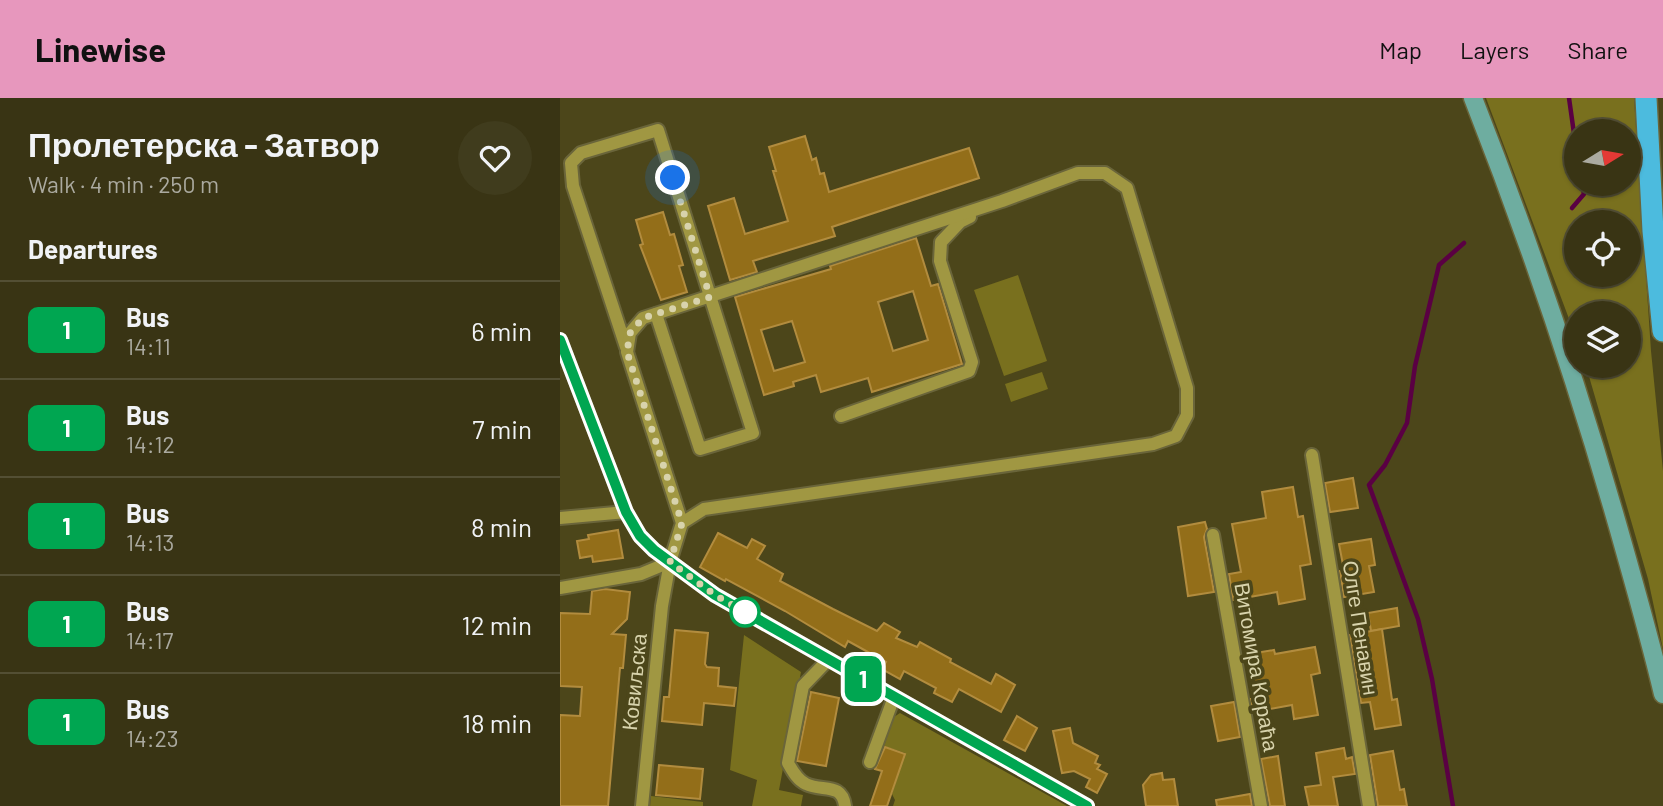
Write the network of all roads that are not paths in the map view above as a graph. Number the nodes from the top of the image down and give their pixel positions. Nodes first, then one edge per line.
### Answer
1 (1473, 98) edge
2 (1646, 98) edge
3 (1002, 201) junction
4 (710, 297) junction
5 (656, 314) junction
6 (1663, 331) edge
7 (560, 340) edge
8 (627, 352) junction
9 (841, 416) dead end
10 (1312, 456) dead end
11 (626, 512) junction
12 (560, 518) edge
13 (682, 523) junction
14 (1213, 536) dead end
15 (670, 562) junction
16 (560, 588) edge
17 (828, 660) junction
18 (1663, 694) edge
19 (894, 697) junction
20 (870, 762) dead end
21 (642, 806) edge
22 (845, 806) edge
23 (1087, 806) edge
24 (1261, 806) edge
25 (1370, 806) edge

1 - 18 main road
2 - 6 highway
3 - 4 street
3 - 9 street
3 - 13 street
4 - 5 street
4 - 5 street
4 - 8 street
5 - 8 street
7 - 11 street
8 - 13 street
10 - 25 street, Олге Пенавин
11 - 12 street
11 - 15 street
13 - 15 street, Ковиљска
14 - 24 street, Витомира Кораћа
15 - 16 street
15 - 17 street
15 - 21 street, Ковиљска
17 - 19 street
17 - 22 street
19 - 20 street
19 - 23 street

